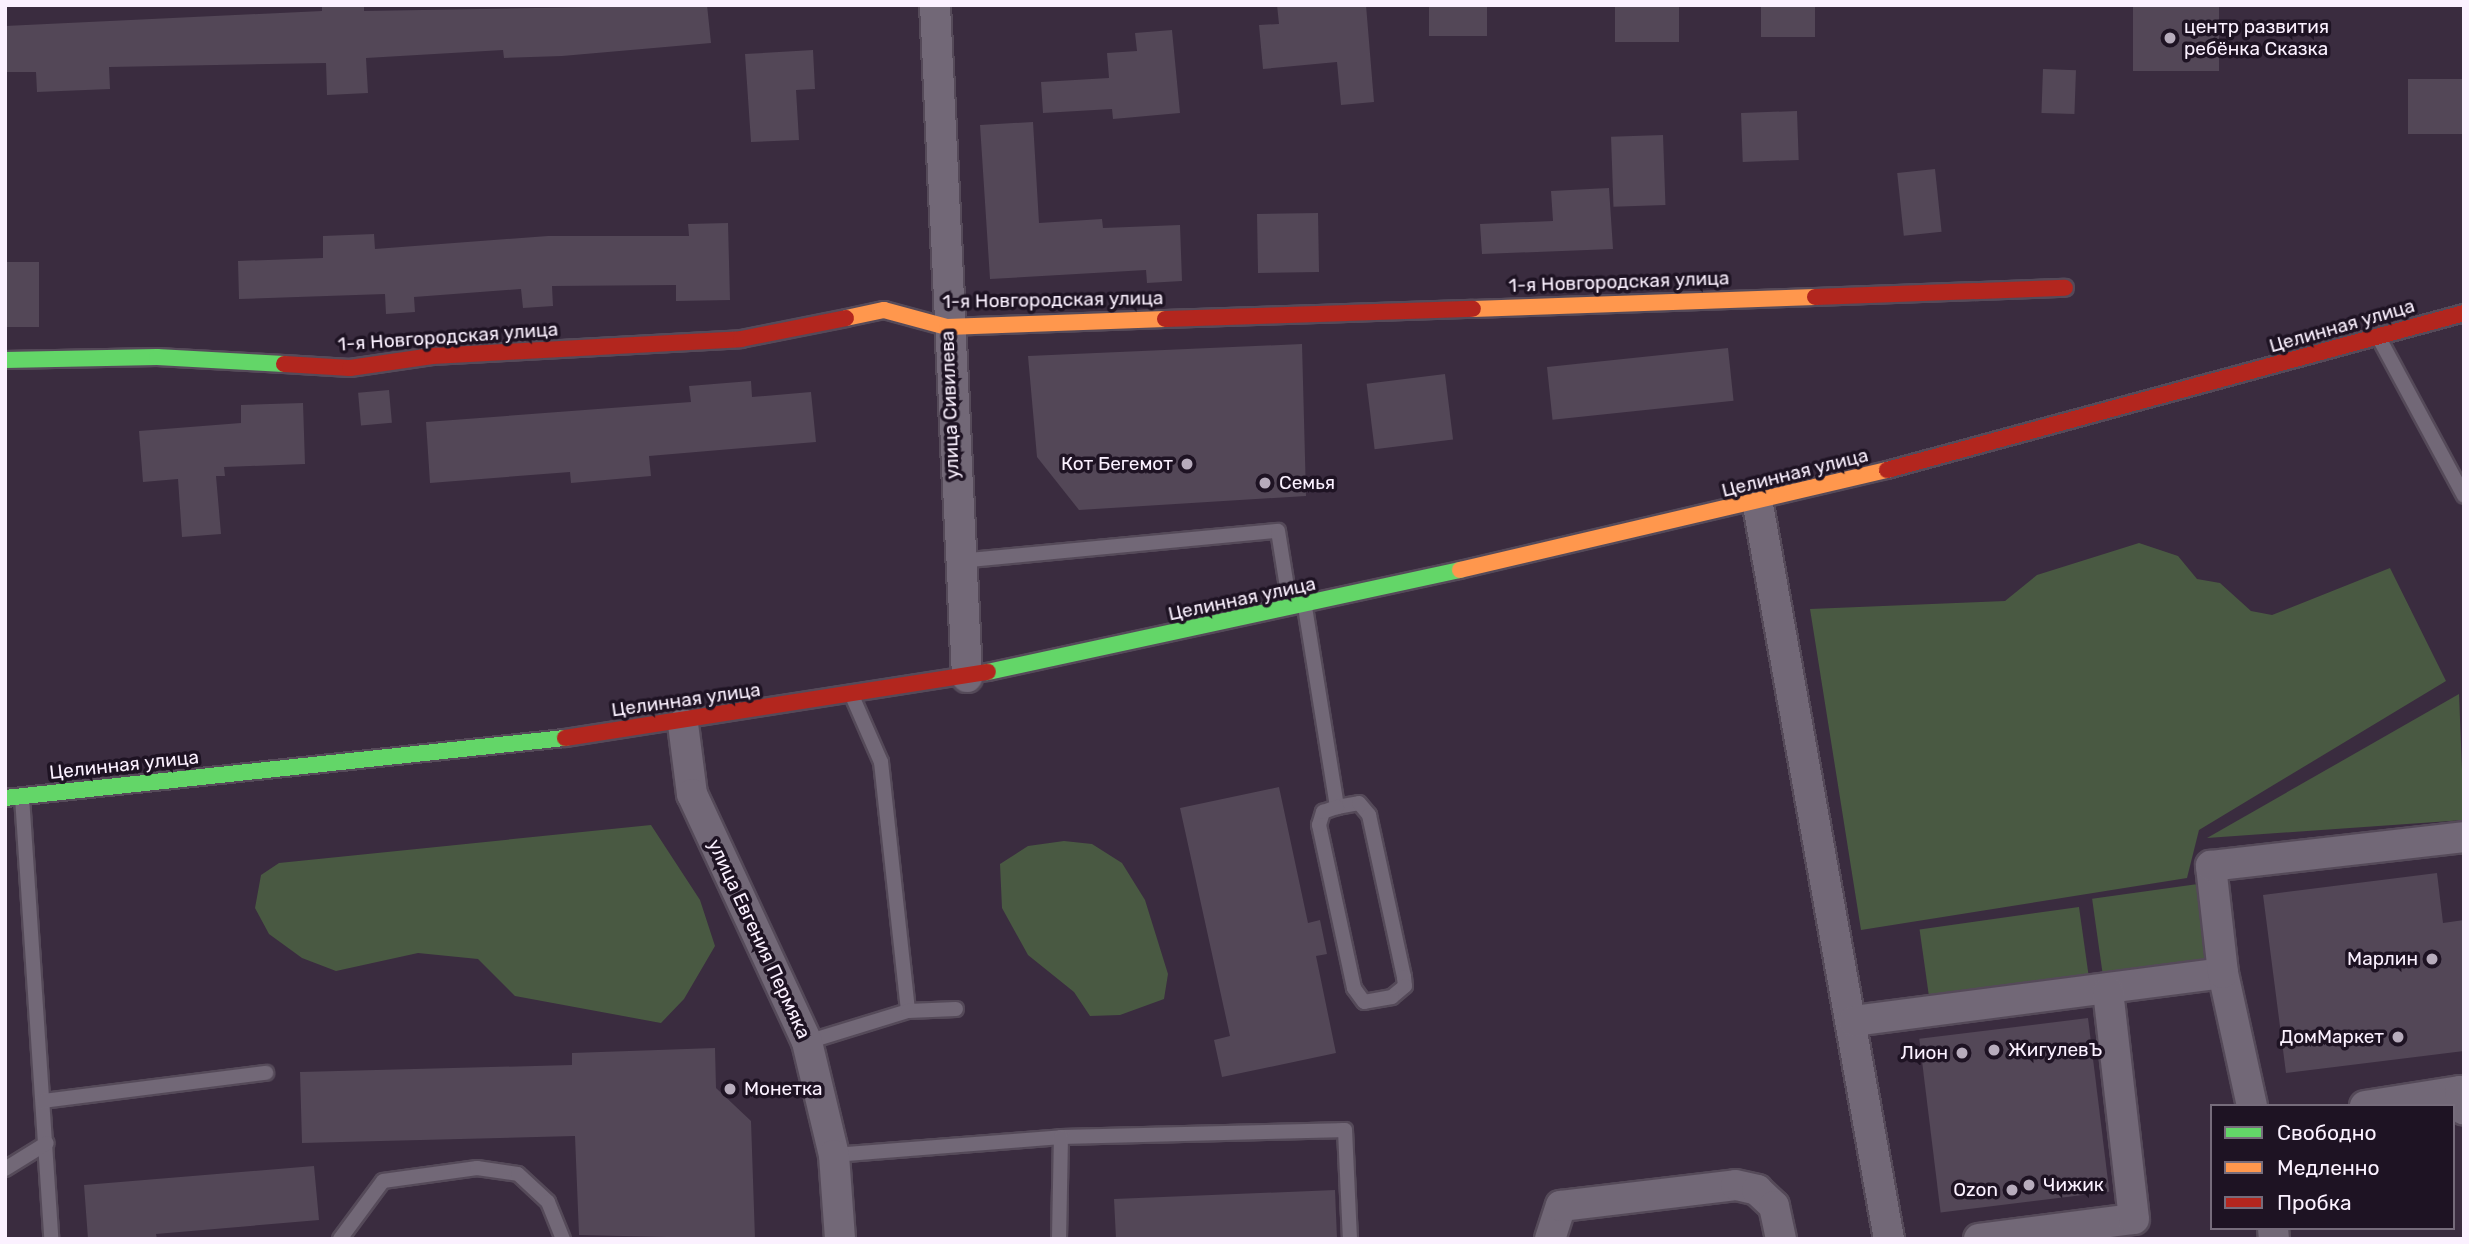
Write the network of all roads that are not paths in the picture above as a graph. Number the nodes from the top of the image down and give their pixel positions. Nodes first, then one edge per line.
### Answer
1 (935, 5) edge
2 (2065, 288) dead end
3 (2464, 313) edge
4 (947, 327) junction
5 (2379, 338) junction
6 (5, 360) edge
7 (2458, 475) edge
8 (2464, 496) edge
9 (1758, 505) junction
10 (956, 561) junction
11 (1298, 609) junction
12 (967, 677) junction
13 (852, 696) junction
14 (683, 723) junction
15 (13, 798) edge
16 (1337, 807) junction
17 (2464, 837) edge
18 (2223, 973) junction
19 (2108, 991) junction
20 (956, 1009) dead end
21 (908, 1012) junction
22 (1854, 1021) junction
23 (807, 1042) junction
24 (266, 1073) dead end
25 (43, 1101) junction
26 (2252, 1104) edge
27 (2378, 1104) edge
28 (2464, 1110) edge
29 (1062, 1137) junction
30 (47, 1143) junction
31 (834, 1155) junction
32 (5, 1169) edge
33 (51, 1239) edge
34 (340, 1239) edge
35 (563, 1239) edge
36 (840, 1239) edge
37 (1059, 1239) edge
38 (1350, 1239) edge
39 (1550, 1239) edge
40 (1781, 1239) edge
41 (1889, 1239) edge
42 (1979, 1239) edge

1 - 4 street, улица Сивилева
2 - 4 main road, 1-я Новгородская улица
3 - 5 main road, Целинная улица
4 - 6 main road, 1-я Новгородская улица
4 - 10 street, улица Сивилева
5 - 7 lane
5 - 9 main road, Целинная улица
7 - 8 lane
9 - 11 main road, Целинная улица
9 - 22 street
10 - 11 lane
10 - 12 street, улица Сивилева
11 - 12 main road, Целинная улица
11 - 16 lane
12 - 13 main road, Целинная улица
13 - 14 main road, Целинная улица
13 - 21 lane
14 - 15 main road, Целинная улица
14 - 23 street, улица Евгения Пермяка
15 - 25 lane
16 - 16 lane
17 - 18 street
18 - 19 street
18 - 26 street
19 - 22 street
19 - 42 street
20 - 21 lane
21 - 23 lane
22 - 41 street
23 - 31 street, улица Евгения Пермяка
24 - 25 lane
25 - 30 lane
27 - 28 street
29 - 31 lane
29 - 37 lane
29 - 38 lane
30 - 32 lane
30 - 33 lane
31 - 36 street, улица Евгения Пермяка
34 - 35 lane
39 - 40 street

